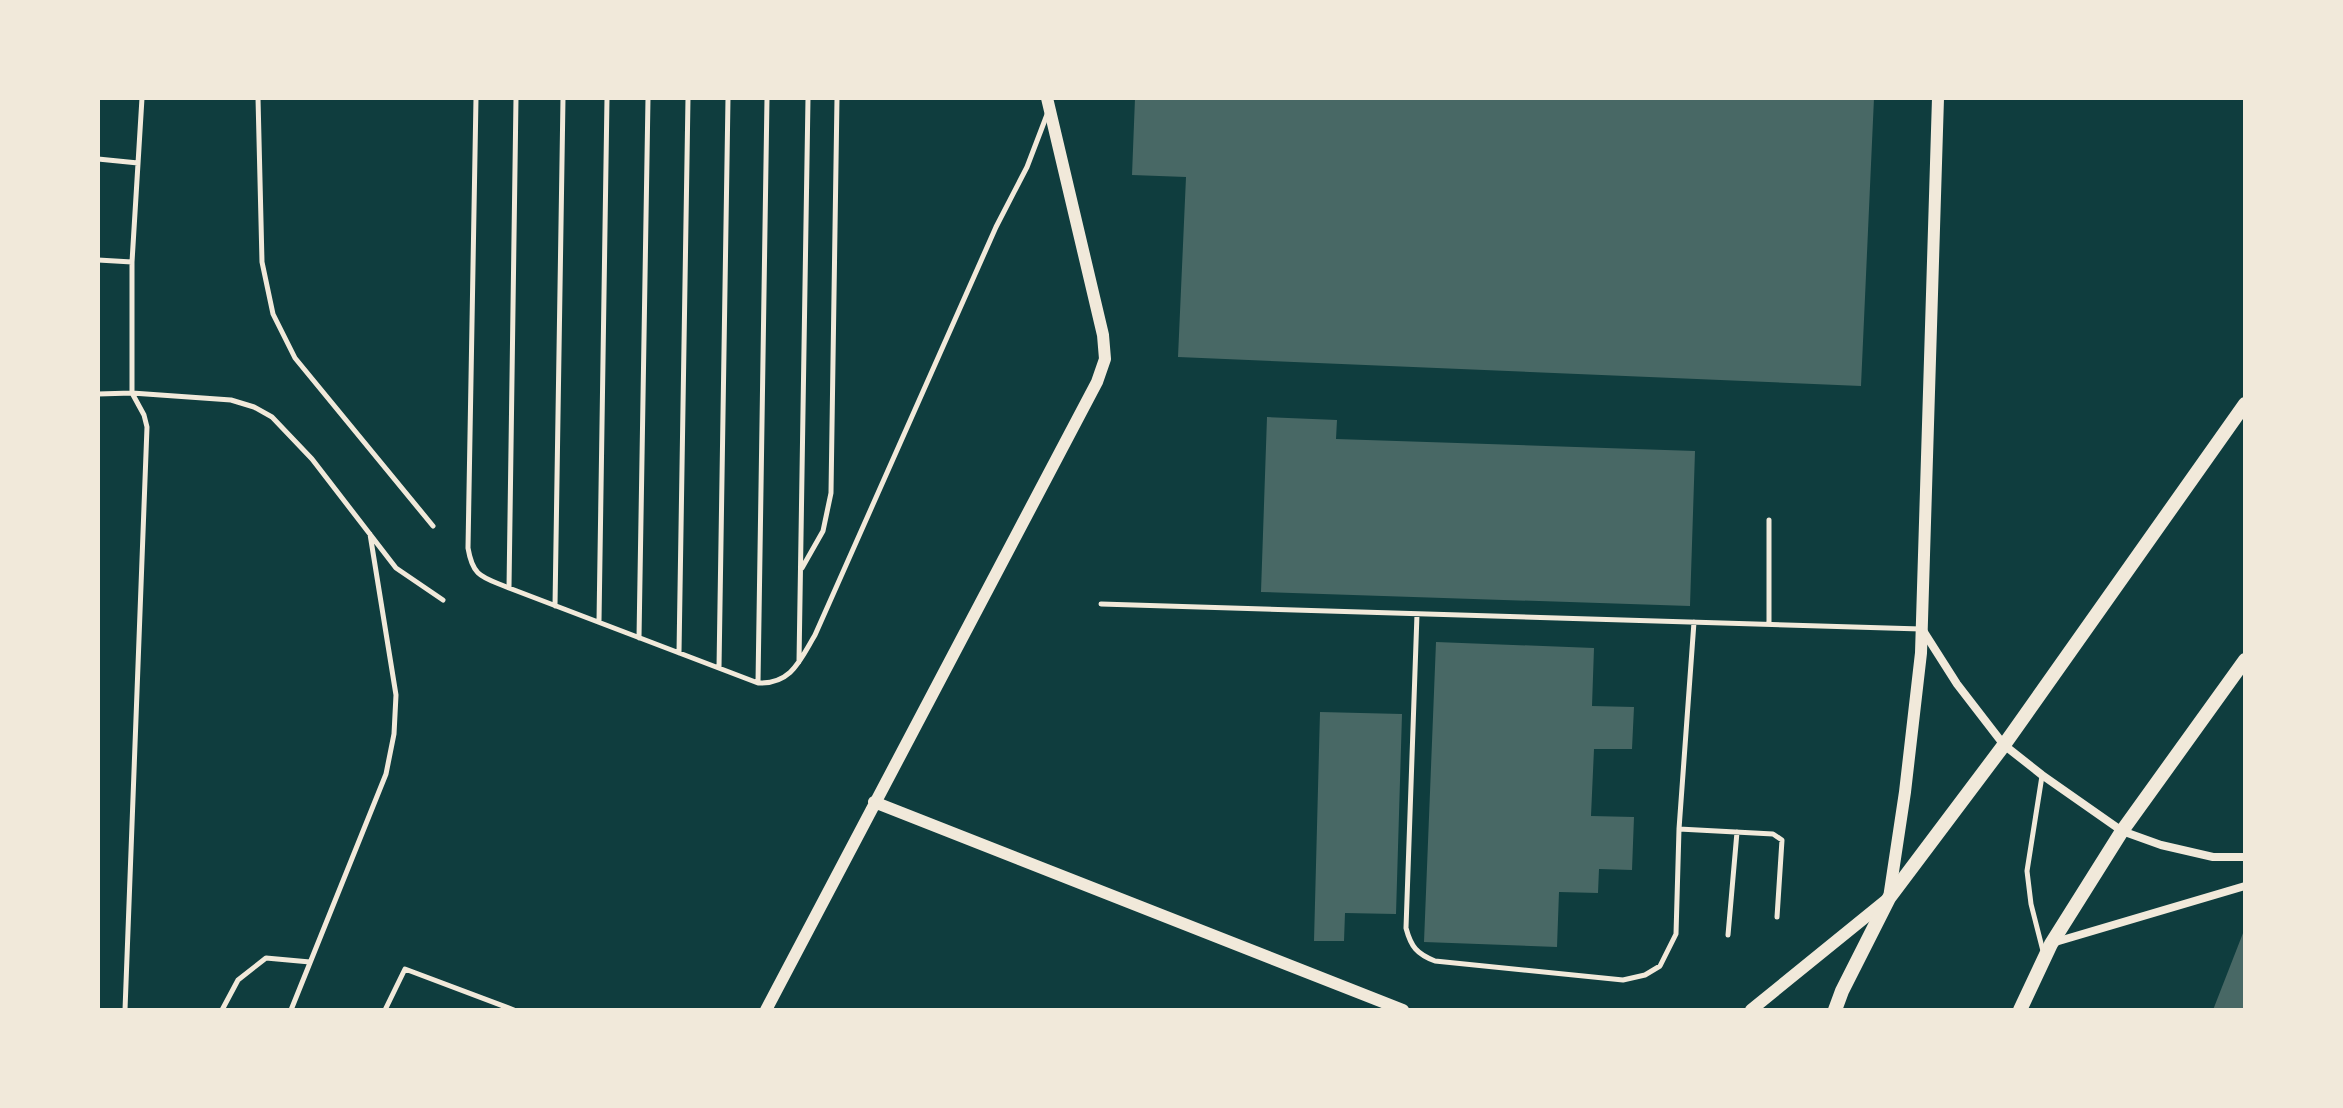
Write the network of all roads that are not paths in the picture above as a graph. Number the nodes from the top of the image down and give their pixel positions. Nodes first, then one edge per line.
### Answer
1 (142, 98) edge
2 (258, 98) edge
3 (476, 98) edge
4 (516, 98) edge
5 (563, 98) edge
6 (607, 98) edge
7 (648, 98) edge
8 (688, 98) edge
9 (728, 98) edge
10 (767, 98) edge
11 (808, 98) edge
12 (837, 98) edge
13 (1938, 98) edge
14 (1048, 103) edge
15 (98, 159) edge
16 (138, 163) junction
17 (98, 260) edge
18 (132, 262) junction
19 (132, 393) junction
20 (98, 394) edge
21 (2245, 404) edge
22 (1769, 520) dead end
23 (433, 526) dead end
24 (370, 534) junction
25 (801, 569) junction
26 (509, 588) junction
27 (443, 600) dead end
28 (1101, 604) dead end
29 (555, 606) junction
30 (1417, 614) junction
31 (599, 622) junction
32 (1694, 622) junction
33 (1769, 624) junction
34 (1922, 629) junction
35 (639, 638) junction
36 (679, 653) junction
37 (2245, 660) edge
38 (799, 663) junction
39 (719, 668) junction
40 (758, 683) junction
41 (2004, 745) junction
42 (2042, 775) junction
43 (874, 802) junction
44 (1679, 829) junction
45 (2122, 831) junction
46 (1737, 832) junction
47 (2245, 857) edge
48 (2245, 886) edge
49 (1889, 898) junction
50 (1777, 917) dead end
51 (1728, 935) dead end
52 (2048, 950) junction
53 (310, 962) junction
54 (1383, 1006) edge
55 (125, 1010) edge
56 (222, 1010) edge
57 (291, 1010) edge
58 (385, 1010) edge
59 (514, 1010) edge
60 (766, 1010) edge
61 (1403, 1010) edge
62 (1751, 1010) edge
63 (1835, 1010) edge
64 (2020, 1010) edge

1 - 16 lane
2 - 23 lane
3 - 26 lane
4 - 26 lane
5 - 29 lane
6 - 31 lane
7 - 35 lane
8 - 36 lane
9 - 39 lane
10 - 40 lane
11 - 25 lane
12 - 25 lane
13 - 34 street
14 - 38 lane
14 - 43 street
15 - 16 lane
16 - 18 lane
17 - 18 lane
18 - 19 lane
19 - 20 lane
19 - 24 lane
19 - 55 lane
21 - 41 main road
22 - 33 lane
24 - 27 lane
24 - 53 lane
25 - 38 lane
26 - 29 lane
28 - 30 lane
29 - 31 lane
30 - 32 lane
30 - 44 lane
31 - 35 lane
32 - 33 lane
32 - 44 lane
33 - 34 lane
34 - 41 street
34 - 49 street
35 - 36 lane
36 - 39 lane
37 - 45 main road
38 - 40 lane
39 - 40 lane
41 - 42 street
41 - 49 main road
42 - 45 street
42 - 52 lane
43 - 54 street
43 - 60 street
44 - 46 lane
45 - 47 street
45 - 52 main road
46 - 50 lane
46 - 51 lane
48 - 52 street
49 - 62 street
49 - 63 main road
52 - 64 main road
53 - 56 lane
53 - 57 lane
54 - 61 street
58 - 59 lane

